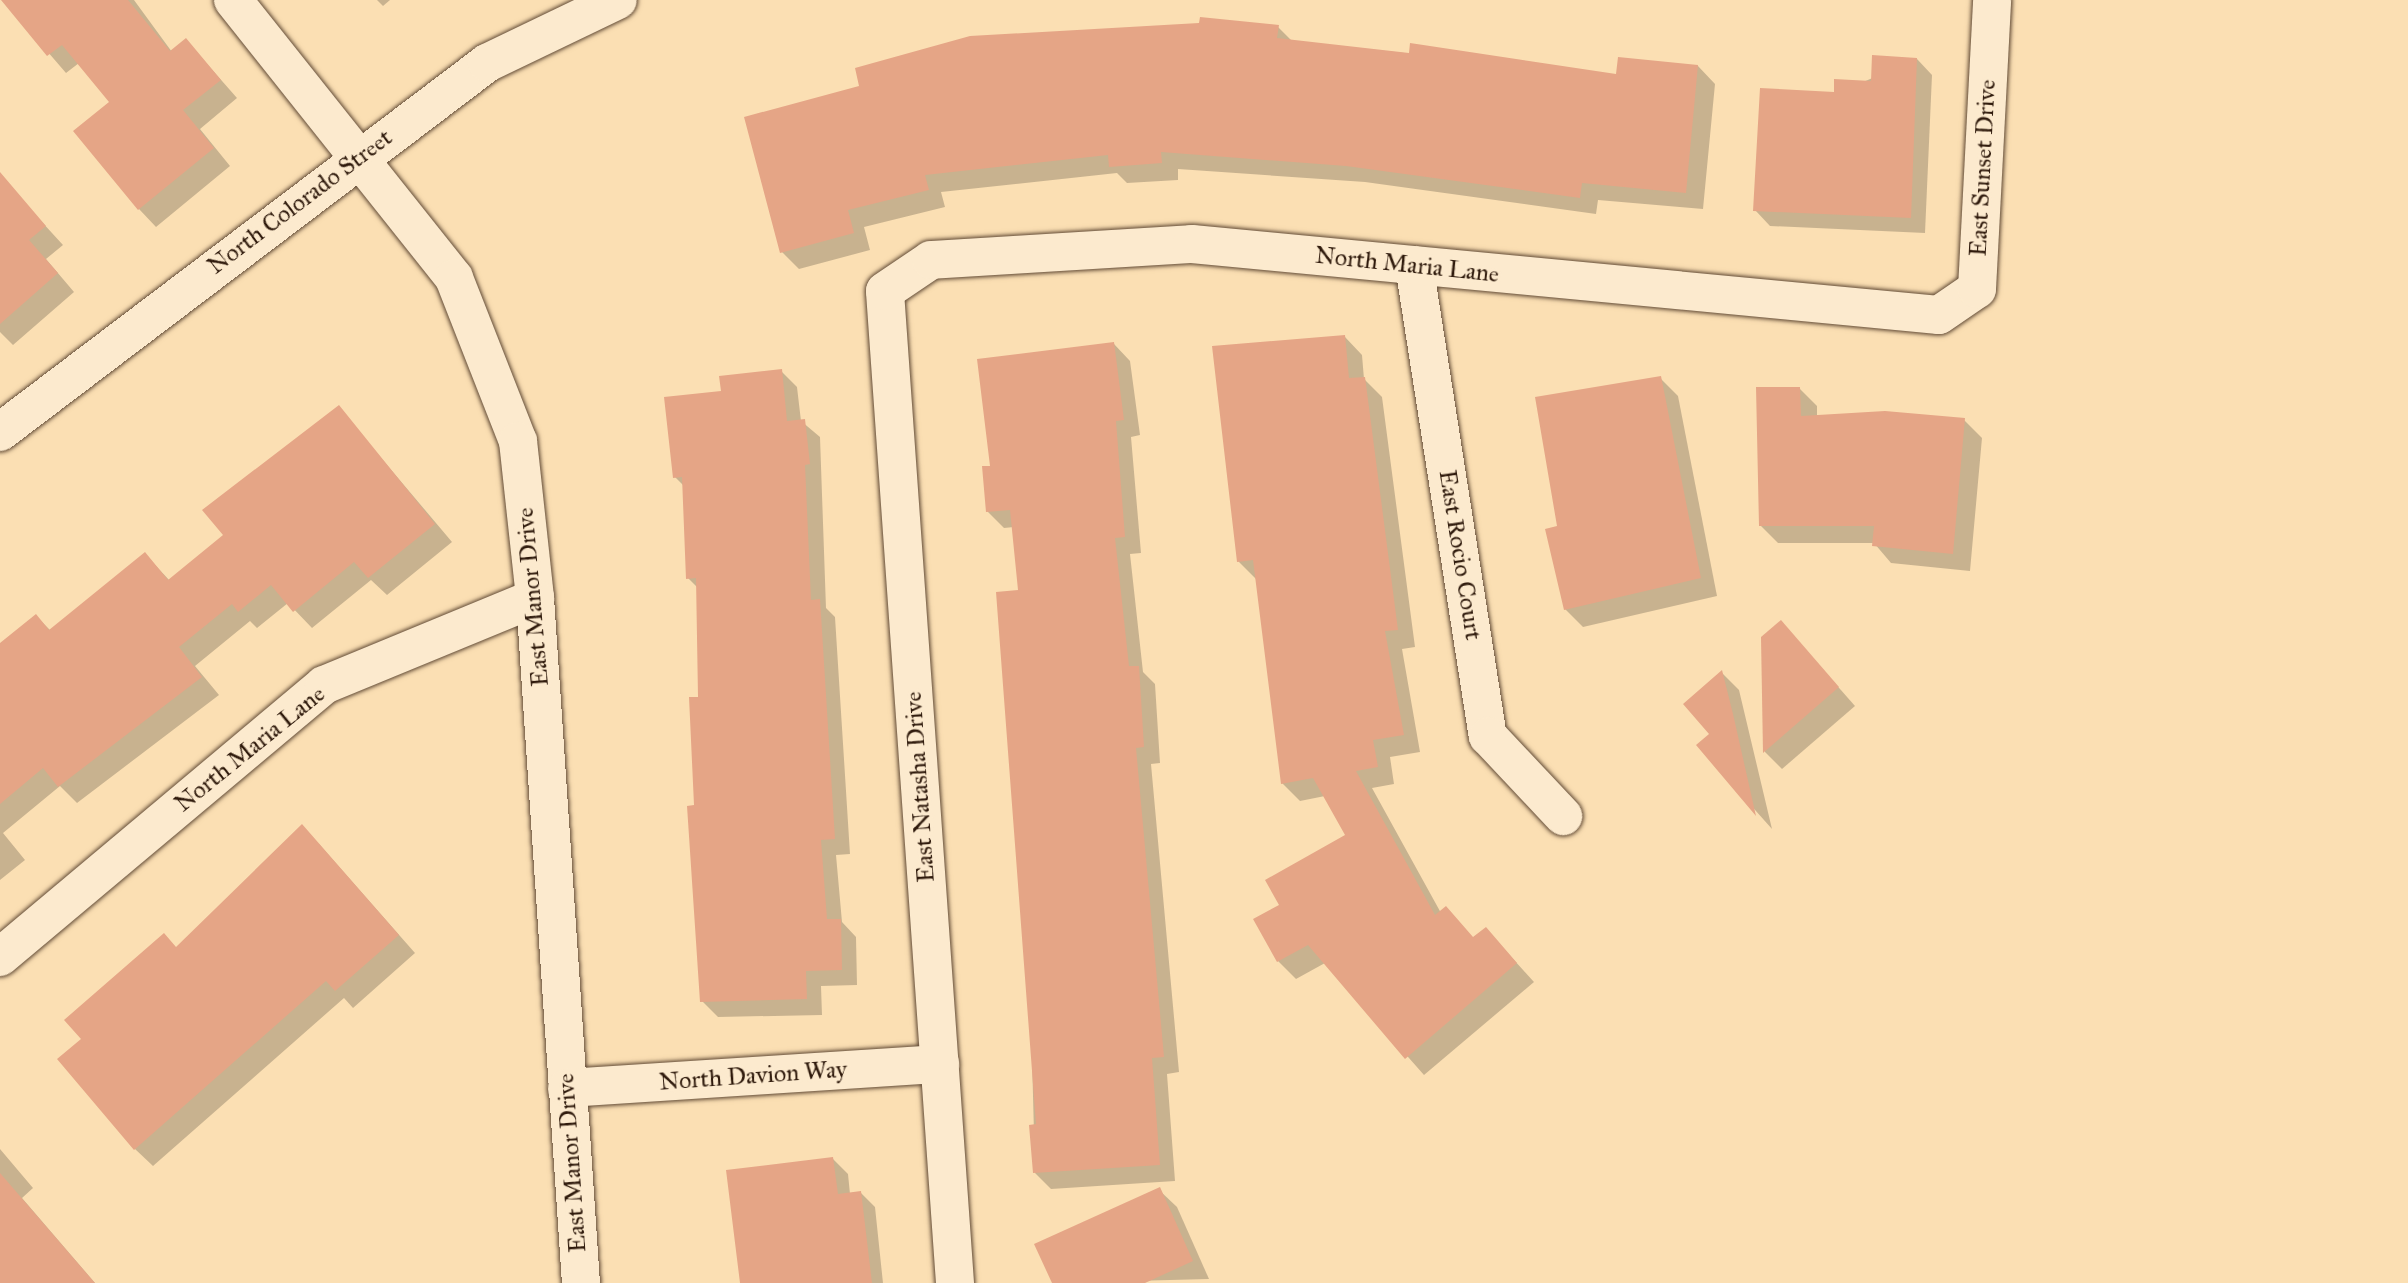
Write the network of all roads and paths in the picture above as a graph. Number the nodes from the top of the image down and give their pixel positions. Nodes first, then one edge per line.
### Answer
1 (233, 0) edge
2 (618, 0) edge
3 (1992, 0) edge
4 (361, 155) junction
5 (1414, 265) junction
6 (885, 292) joint
7 (1939, 314) joint
8 (0, 432) edge
9 (535, 598) junction
10 (1563, 816) dead end
11 (0, 957) edge
12 (940, 1064) junction
13 (567, 1088) junction
14 (581, 1283) edge
15 (955, 1283) edge

1 - 4 street, East Manor Drive
2 - 4 street, North Colorado Street
3 - 7 street, East Sunset Drive
4 - 8 street, North Colorado Street
4 - 9 street, East Manor Drive
5 - 6 street, North Maria Lane
5 - 7 street, North Maria Lane
5 - 10 street, East Rocio Court
6 - 12 street, East Natasha Drive
9 - 11 street, North Maria Lane
9 - 13 street, East Manor Drive
12 - 13 street, North Davion Way
12 - 15 street, East Natasha Drive
13 - 14 street, East Manor Drive

